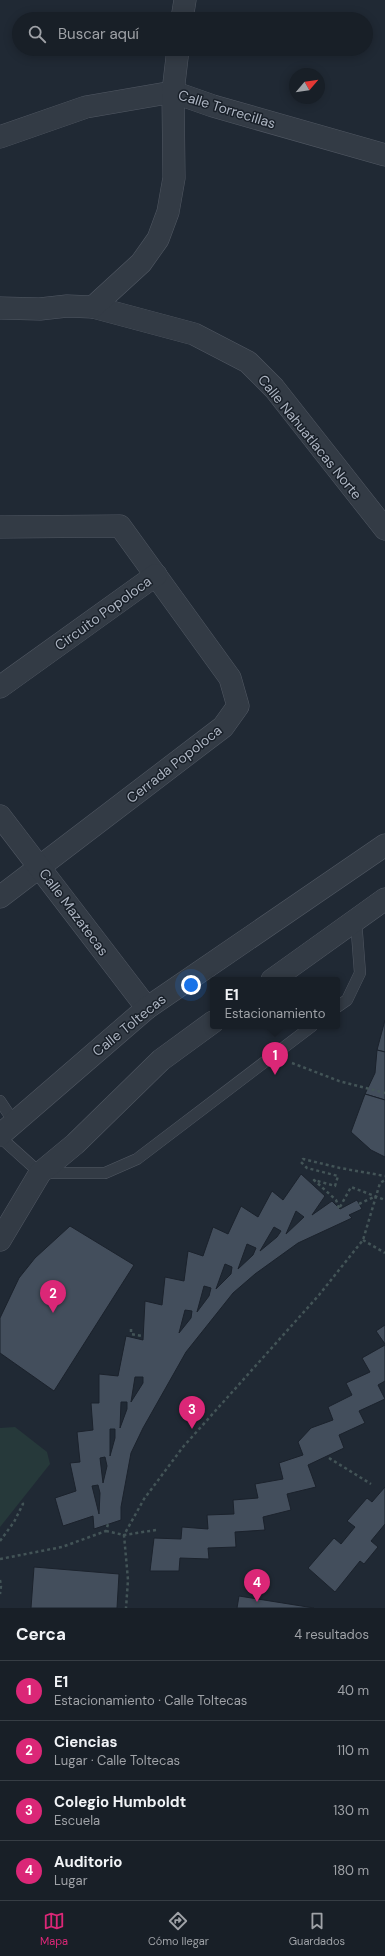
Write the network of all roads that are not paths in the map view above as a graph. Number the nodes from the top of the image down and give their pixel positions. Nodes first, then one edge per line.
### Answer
1 (185, 0) edge
2 (183, 12) edge
3 (177, 56) edge
4 (173, 92) junction
5 (0, 137) edge
6 (385, 155) edge
7 (93, 307) junction
8 (0, 308) edge
9 (0, 527) edge
10 (385, 529) edge
11 (156, 575) junction
12 (0, 687) edge
13 (0, 816) edge
14 (385, 845) edge
15 (39, 867) junction
16 (0, 897) edge
17 (385, 899) edge
18 (356, 920) junction
19 (276, 977) edge
20 (340, 1005) edge
21 (147, 1008) junction
22 (210, 1024) edge
23 (308, 1029) edge
24 (0, 1101) edge
25 (5, 1131) edge
26 (40, 1173) junction
27 (1, 1238) edge

1 - 2 street
3 - 4 street
4 - 5 street, Calle Torrecillas
4 - 6 street, Calle Torrecillas
4 - 7 street
7 - 8 street
7 - 10 street, Calle Nahuatlacas Norte
9 - 11 street, Circuito Popoloca
11 - 12 street, Circuito Popoloca
11 - 15 street, Cerrada Popoloca
13 - 15 street, Calle Mazatecas
14 - 21 street, Calle Toltecas
15 - 16 street, Cerrada Popoloca
15 - 21 street, Calle Mazatecas
17 - 18 street
18 - 19 street
18 - 20 lane
21 - 25 street, Calle Toltecas
22 - 26 street
23 - 26 lane
24 - 25 lane
25 - 26 lane
26 - 27 street

